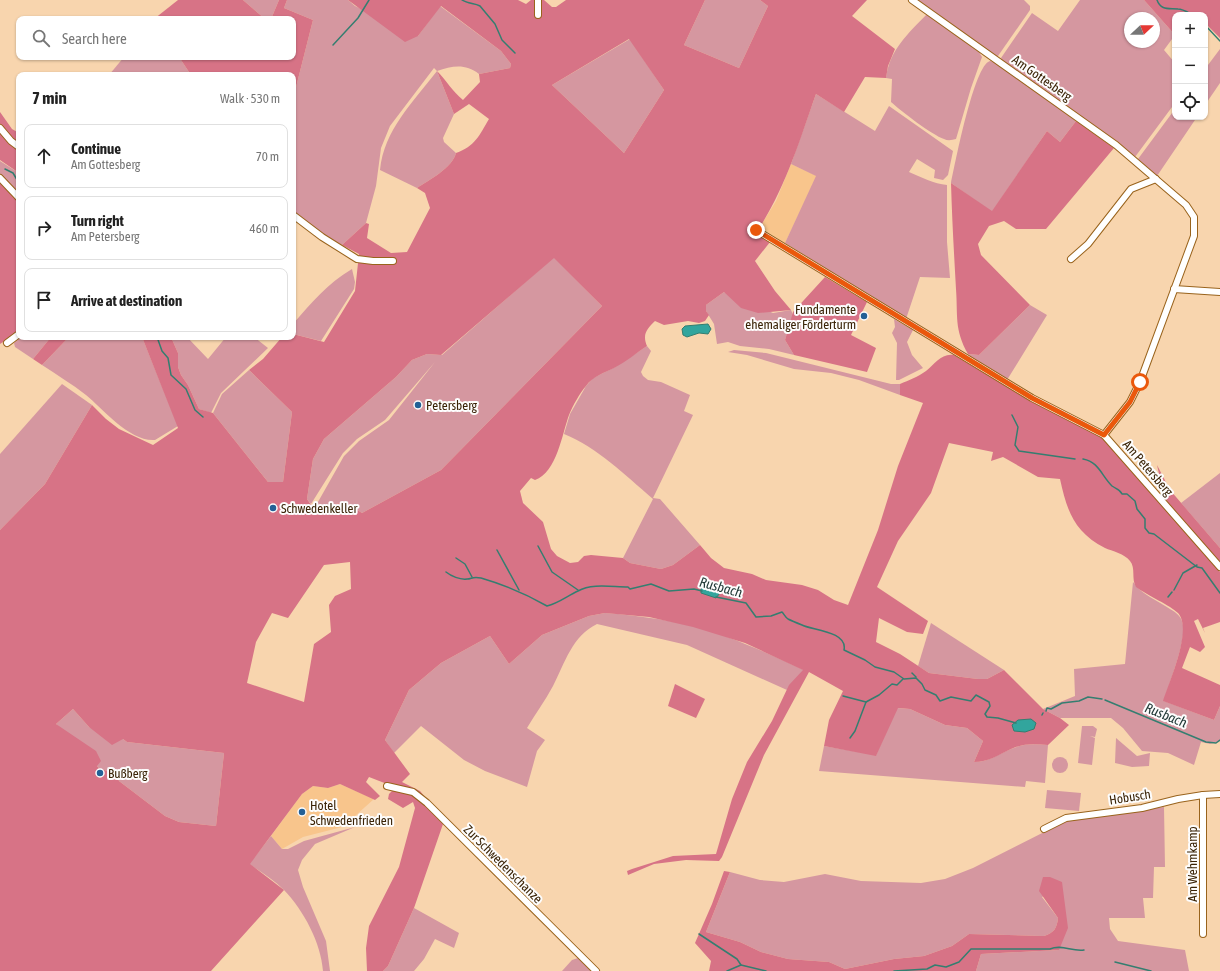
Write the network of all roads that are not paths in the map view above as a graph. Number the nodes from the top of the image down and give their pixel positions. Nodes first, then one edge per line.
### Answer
1 (538, 0) edge
2 (912, 0) edge
3 (538, 15) dead end
4 (0, 128) edge
5 (16, 145) edge
6 (0, 178) edge
7 (1156, 179) junction
8 (16, 195) edge
9 (296, 217) edge
10 (756, 230) dead end
11 (1071, 259) dead end
12 (393, 261) dead end
13 (1174, 289) junction
14 (1220, 292) edge
15 (16, 336) edge
16 (7, 343) dead end
17 (1104, 435) junction
18 (1220, 567) edge
19 (387, 786) dead end
20 (1220, 794) edge
21 (1203, 795) junction
22 (1044, 829) dead end
23 (1203, 934) dead end
24 (596, 971) edge

1 - 3 street
2 - 7 street, Am Gottesberg
4 - 5 street
6 - 8 street
7 - 11 street
7 - 13 street, Am Gottesberg
9 - 12 street
10 - 17 street, Am Petersberg
13 - 14 street
13 - 17 street, Am Gottesberg
15 - 16 street
17 - 18 street, Am Petersberg
19 - 24 street, Zur Schwedenschanze
20 - 21 street, Hobusch
21 - 22 street, Hobusch
21 - 23 street, Am Wehmkamp

